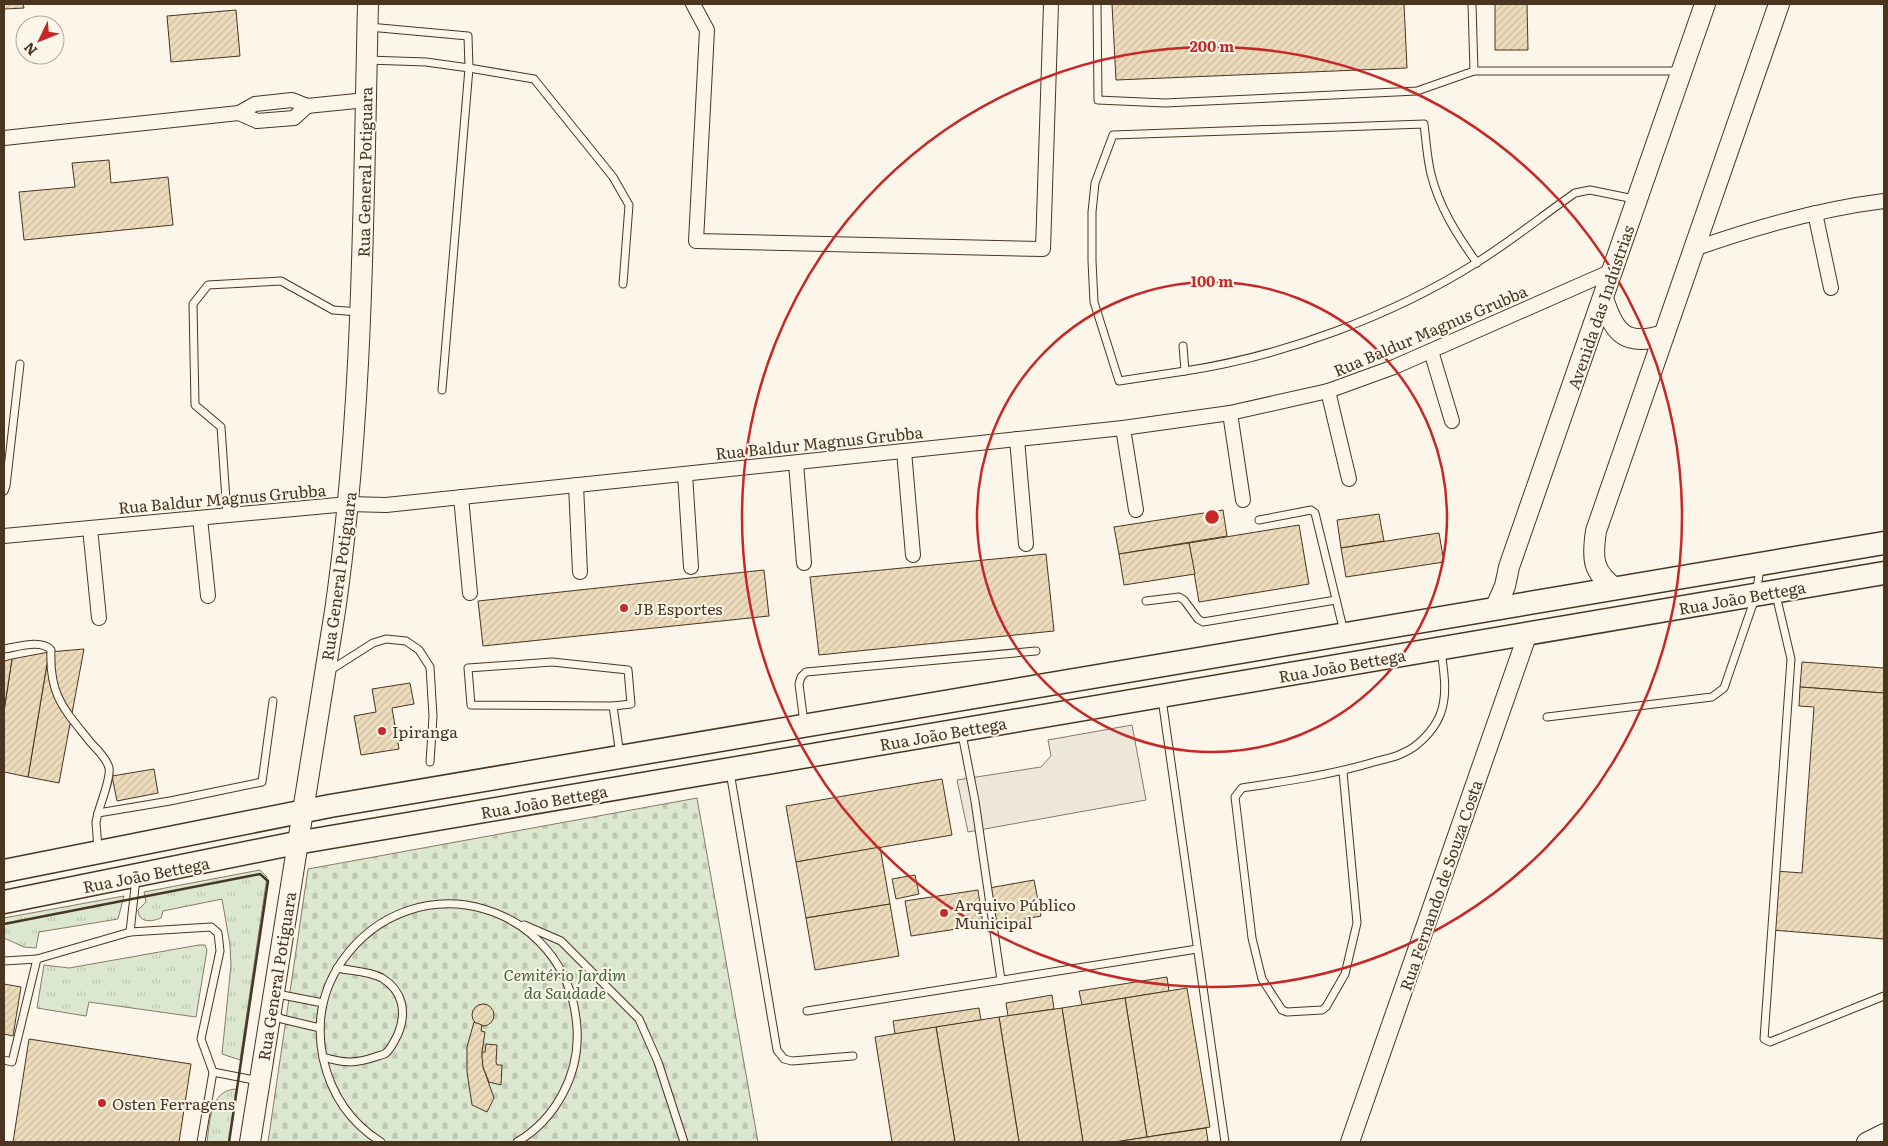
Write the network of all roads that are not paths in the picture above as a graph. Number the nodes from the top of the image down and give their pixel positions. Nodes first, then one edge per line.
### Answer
1 (368, 4) edge
2 (692, 4) edge
3 (1051, 4) edge
4 (1097, 4) edge
5 (1472, 4) edge
6 (1705, 4) edge
7 (1779, 4) edge
8 (368, 27) junction
9 (367, 60) junction
10 (469, 68) junction
11 (1474, 71) junction
12 (1681, 71) junction
13 (366, 100) junction
14 (4, 138) edge
15 (1637, 199) junction
16 (1884, 201) edge
17 (1815, 212) junction
18 (1694, 249) junction
19 (1477, 263) junction
20 (1612, 271) junction
21 (623, 284) dead end
22 (1831, 288) dead end
23 (1603, 298) junction
24 (361, 312) junction
25 (1664, 335) junction
26 (1183, 346) dead end
27 (1431, 352) junction
28 (20, 364) dead end
29 (1185, 371) junction
30 (442, 390) dead end
31 (1328, 391) junction
32 (1230, 413) junction
33 (1452, 421) dead end
34 (1123, 428) junction
35 (1017, 439) junction
36 (904, 451) junction
37 (796, 462) junction
38 (686, 474) junction
39 (1349, 479) dead end
40 (576, 485) junction
41 (4, 491) edge
42 (461, 497) junction
43 (1243, 500) dead end
44 (348, 504) junction
45 (1136, 510) dead end
46 (227, 515) junction
47 (200, 518) junction
48 (1259, 520) dead end
49 (90, 528) junction
50 (4, 536) edge
51 (1884, 543) edge
52 (1026, 544) dead end
53 (913, 555) dead end
54 (804, 563) dead end
55 (1765, 563) junction
56 (691, 567) dead end
57 (580, 572) dead end
58 (1884, 573) edge
59 (1616, 588) junction
60 (470, 593) dead end
61 (1765, 593) junction
62 (208, 596) dead end
63 (1336, 600) junction
64 (1146, 601) dead end
65 (1495, 609) junction
66 (99, 618) dead end
67 (1437, 619) junction
68 (1528, 633) junction
69 (1344, 634) junction
70 (1441, 648) junction
71 (4, 649) edge
72 (1036, 651) dead end
73 (324, 674) junction
74 (1161, 696) junction
75 (273, 701) dead end
76 (613, 706) junction
77 (914, 708) junction
78 (880, 714) junction
79 (1547, 717) dead end
80 (804, 726) junction
81 (961, 730) junction
82 (919, 737) junction
83 (885, 743) junction
84 (620, 757) junction
85 (430, 762) dead end
86 (730, 770) junction
87 (1343, 772) junction
88 (302, 811) junction
89 (98, 812) junction
90 (296, 843) junction
91 (98, 852) junction
92 (4, 871) edge
93 (136, 876) junction
94 (4, 902) edge
95 (516, 922) junction
96 (130, 932) junction
97 (1197, 949) junction
98 (37, 959) junction
99 (4, 961) edge
100 (337, 968) junction
101 (1001, 980) junction
102 (1884, 996) edge
103 (323, 1002) junction
104 (271, 1003) junction
105 (807, 1011) dead end
106 (320, 1028) junction
107 (323, 1056) junction
108 (853, 1056) dead end
109 (4, 1060) edge
110 (213, 1072) junction
111 (259, 1081) junction
112 (1884, 1133) edge
113 (1349, 1140) edge
114 (201, 1142) edge
115 (250, 1142) edge
116 (381, 1142) edge
117 (517, 1142) edge
118 (684, 1142) edge
119 (1225, 1142) edge
120 (1866, 1142) edge

1 - 8 main road, Rua General Potiguara
2 - 3 street
4 - 11 lane
5 - 11 lane
6 - 12 main road, Avenida das Indústrias
7 - 18 main road
8 - 9 main road, Rua General Potiguara
8 - 10 lane
9 - 10 lane
9 - 13 main road, Rua General Potiguara
10 - 21 lane
10 - 30 lane
11 - 12 lane
12 - 15 main road, Avenida das Indústrias
13 - 14 street
13 - 24 main road, Rua General Potiguara
15 - 19 lane
15 - 20 main road, Avenida das Indústrias
16 - 17 street
17 - 18 street
17 - 22 street
18 - 25 main road
19 - 29 lane
19 - 29 lane
20 - 23 main road, Avenida das Indústrias
20 - 27 street, Rua Baldur Magnus Grubba
23 - 25 main road
23 - 65 main road, Avenida das Indústrias
24 - 44 main road, Rua General Potiguara
24 - 46 lane
25 - 59 main road
26 - 29 lane
27 - 31 street, Rua Baldur Magnus Grubba
27 - 33 street
28 - 41 lane
31 - 32 street, Rua Baldur Magnus Grubba
31 - 39 street
32 - 34 street, Rua Baldur Magnus Grubba
32 - 43 street
34 - 35 street, Rua Baldur Magnus Grubba
34 - 45 street
35 - 36 street, Rua Baldur Magnus Grubba
35 - 52 street
36 - 37 street, Rua Baldur Magnus Grubba
36 - 53 street
37 - 38 street, Rua Baldur Magnus Grubba
37 - 54 street
38 - 40 street, Rua Baldur Magnus Grubba
38 - 56 street
40 - 42 street, Rua Baldur Magnus Grubba
40 - 57 street
42 - 44 street, Rua Baldur Magnus Grubba
42 - 60 street
44 - 46 street, Rua Baldur Magnus Grubba
44 - 73 main road, Rua General Potiguara
46 - 47 street, Rua Baldur Magnus Grubba
47 - 49 street, Rua Baldur Magnus Grubba
47 - 62 street
48 - 63 lane
49 - 50 street, Rua Baldur Magnus Grubba
49 - 66 street
51 - 55 main road, Rua João Bettega
55 - 59 main road, Rua João Bettega
55 - 61 main road
58 - 61 main road, Rua João Bettega
59 - 65 main road, Rua João Bettega
61 - 68 main road, Rua João Bettega
61 - 79 lane
61 - 102 lane
63 - 64 lane
63 - 69 lane
65 - 67 main road, Rua João Bettega
67 - 69 main road, Rua João Bettega
67 - 70 main road
68 - 70 main road, Rua João Bettega
68 - 113 street, Rua Fernando de Souza Costa
69 - 77 main road, Rua João Bettega
70 - 74 main road, Rua João Bettega
70 - 87 lane
71 - 89 lane
72 - 80 lane
73 - 85 lane
73 - 88 main road, Rua General Potiguara
74 - 81 main road, Rua João Bettega
74 - 97 lane
75 - 89 lane
76 - 76 lane
76 - 84 lane
77 - 78 main road, Rua João Bettega
77 - 82 main road
78 - 80 main road, Rua João Bettega
78 - 83 main road
80 - 84 main road, Rua João Bettega
81 - 82 main road, Rua João Bettega
81 - 101 lane
82 - 83 main road, Rua João Bettega
83 - 86 main road, Rua João Bettega
84 - 88 main road, Rua João Bettega
86 - 90 main road, Rua João Bettega
86 - 108 lane
87 - 87 lane
88 - 90 main road, Rua General Potiguara
88 - 91 main road, Rua João Bettega
89 - 91 lane
90 - 93 main road, Rua João Bettega
90 - 104 main road, Rua General Potiguara
91 - 92 main road, Rua João Bettega
93 - 94 main road, Rua João Bettega
93 - 96 lane
95 - 100 lane
95 - 117 lane
95 - 118 lane
96 - 98 lane
96 - 110 lane
97 - 101 lane
97 - 119 lane
98 - 99 lane
98 - 109 lane
100 - 103 lane
100 - 107 lane
101 - 105 lane
103 - 104 lane
103 - 106 lane
104 - 106 lane
104 - 111 main road, Rua General Potiguara
106 - 107 lane
107 - 116 lane
110 - 111 lane
110 - 114 lane
111 - 115 main road, Rua General Potiguara
112 - 120 street

